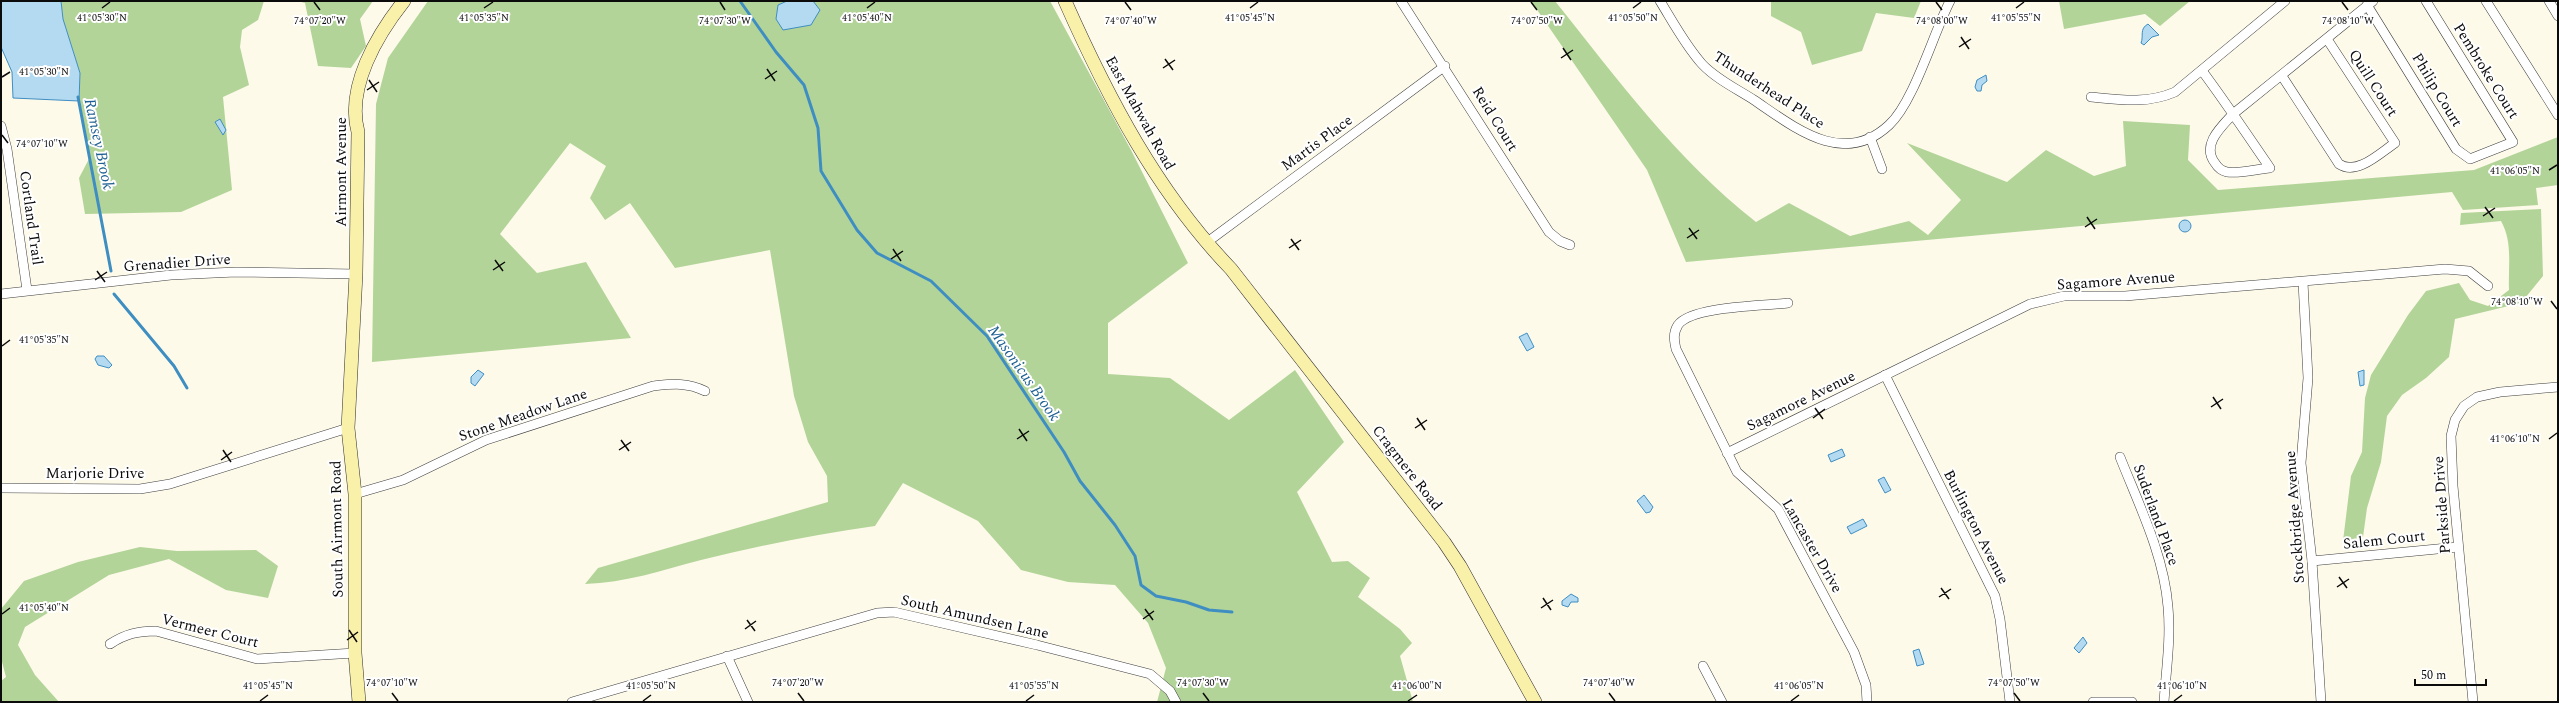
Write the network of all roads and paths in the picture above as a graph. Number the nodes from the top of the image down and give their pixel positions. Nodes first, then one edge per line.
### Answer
1 (404, 1) edge
2 (1065, 1) edge
3 (1402, 1) edge
4 (1660, 1) edge
5 (1950, 1) edge
6 (2285, 1) edge
7 (2426, 1) edge
8 (2486, 1) edge
9 (2549, 1) edge
10 (2370, 3) edge
11 (2558, 16) edge
12 (2327, 39) junction
13 (1445, 66) junction
14 (2202, 72) junction
15 (2282, 76) junction
16 (2091, 97) dead end
17 (2233, 114) junction
18 (2558, 115) edge
19 (1, 126) edge
20 (1870, 137) junction
21 (2499, 148) joint
22 (1882, 169) dead end
23 (1206, 243) junction
24 (1570, 245) dead end
25 (1231, 269) joint
26 (356, 274) junction
27 (2303, 282) junction
28 (2488, 286) dead end
29 (27, 290) junction
30 (1, 294) edge
31 (1788, 303) dead end
32 (354, 356) joint
33 (1884, 375) junction
34 (2558, 387) edge
35 (704, 391) dead end
36 (348, 428) junction
37 (1727, 453) junction
38 (2120, 457) dead end
39 (1, 488) edge
40 (355, 494) junction
41 (2458, 547) junction
42 (2312, 561) junction
43 (110, 644) dead end
44 (354, 653) junction
45 (727, 656) junction
46 (1703, 666) dead end
47 (359, 702) edge
48 (572, 702) edge
49 (748, 702) edge
50 (1176, 702) edge
51 (1535, 702) edge
52 (1722, 702) edge
53 (1867, 702) edge
54 (2010, 702) edge
55 (2093, 702) edge
56 (2132, 702) edge
57 (2164, 702) edge
58 (2321, 702) edge
59 (2473, 702) edge

1 - 26 street, Airmont Avenue
2 - 23 street, East Mahwah Road
3 - 13 street, Reid Court
4 - 20 street, Thunderhead Place
5 - 20 street, Thunderhead Place
6 - 14 street
7 - 21 street, Pembroke Court
8 - 18 street
9 - 11 street
10 - 12 street
10 - 21 street, Philip Court
12 - 15 street
12 - 15 street, Quill Court
13 - 23 street, Martis Place
13 - 24 street, Reid Court
14 - 16 street
14 - 17 street
15 - 17 street
17 - 17 street
19 - 29 street, Cortland Trail
20 - 22 street
23 - 25 street, East Mahwah Road
25 - 51 street, Cragmere Road
26 - 29 street, Grenadier Drive
26 - 32 street, Airmont Avenue
27 - 28 street, Sagamore Avenue
27 - 33 street, Sagamore Avenue
27 - 42 street, Stockbridge Avenue
29 - 30 street, Grenadier Drive
31 - 37 street, Lancaster Drive
32 - 36 street, South Airmont Road
33 - 37 street, Sagamore Avenue
33 - 54 street, Burlington Avenue
34 - 41 street, Parkside Drive
35 - 40 street, Stone Meadow Lane
36 - 39 street, Marjorie Drive
36 - 40 street, South Airmont Road
37 - 53 street, Lancaster Drive
38 - 57 street, Suderland Place
40 - 44 street, South Airmont Road
41 - 42 street, Salem Court
41 - 59 street, Parkside Drive
42 - 58 street, Stockbridge Avenue
43 - 44 street, Vermeer Court
44 - 47 street, South Airmont Road
45 - 48 street, South Amundsen Lane
45 - 49 street
45 - 50 street, South Amundsen Lane
46 - 52 street
55 - 56 street

